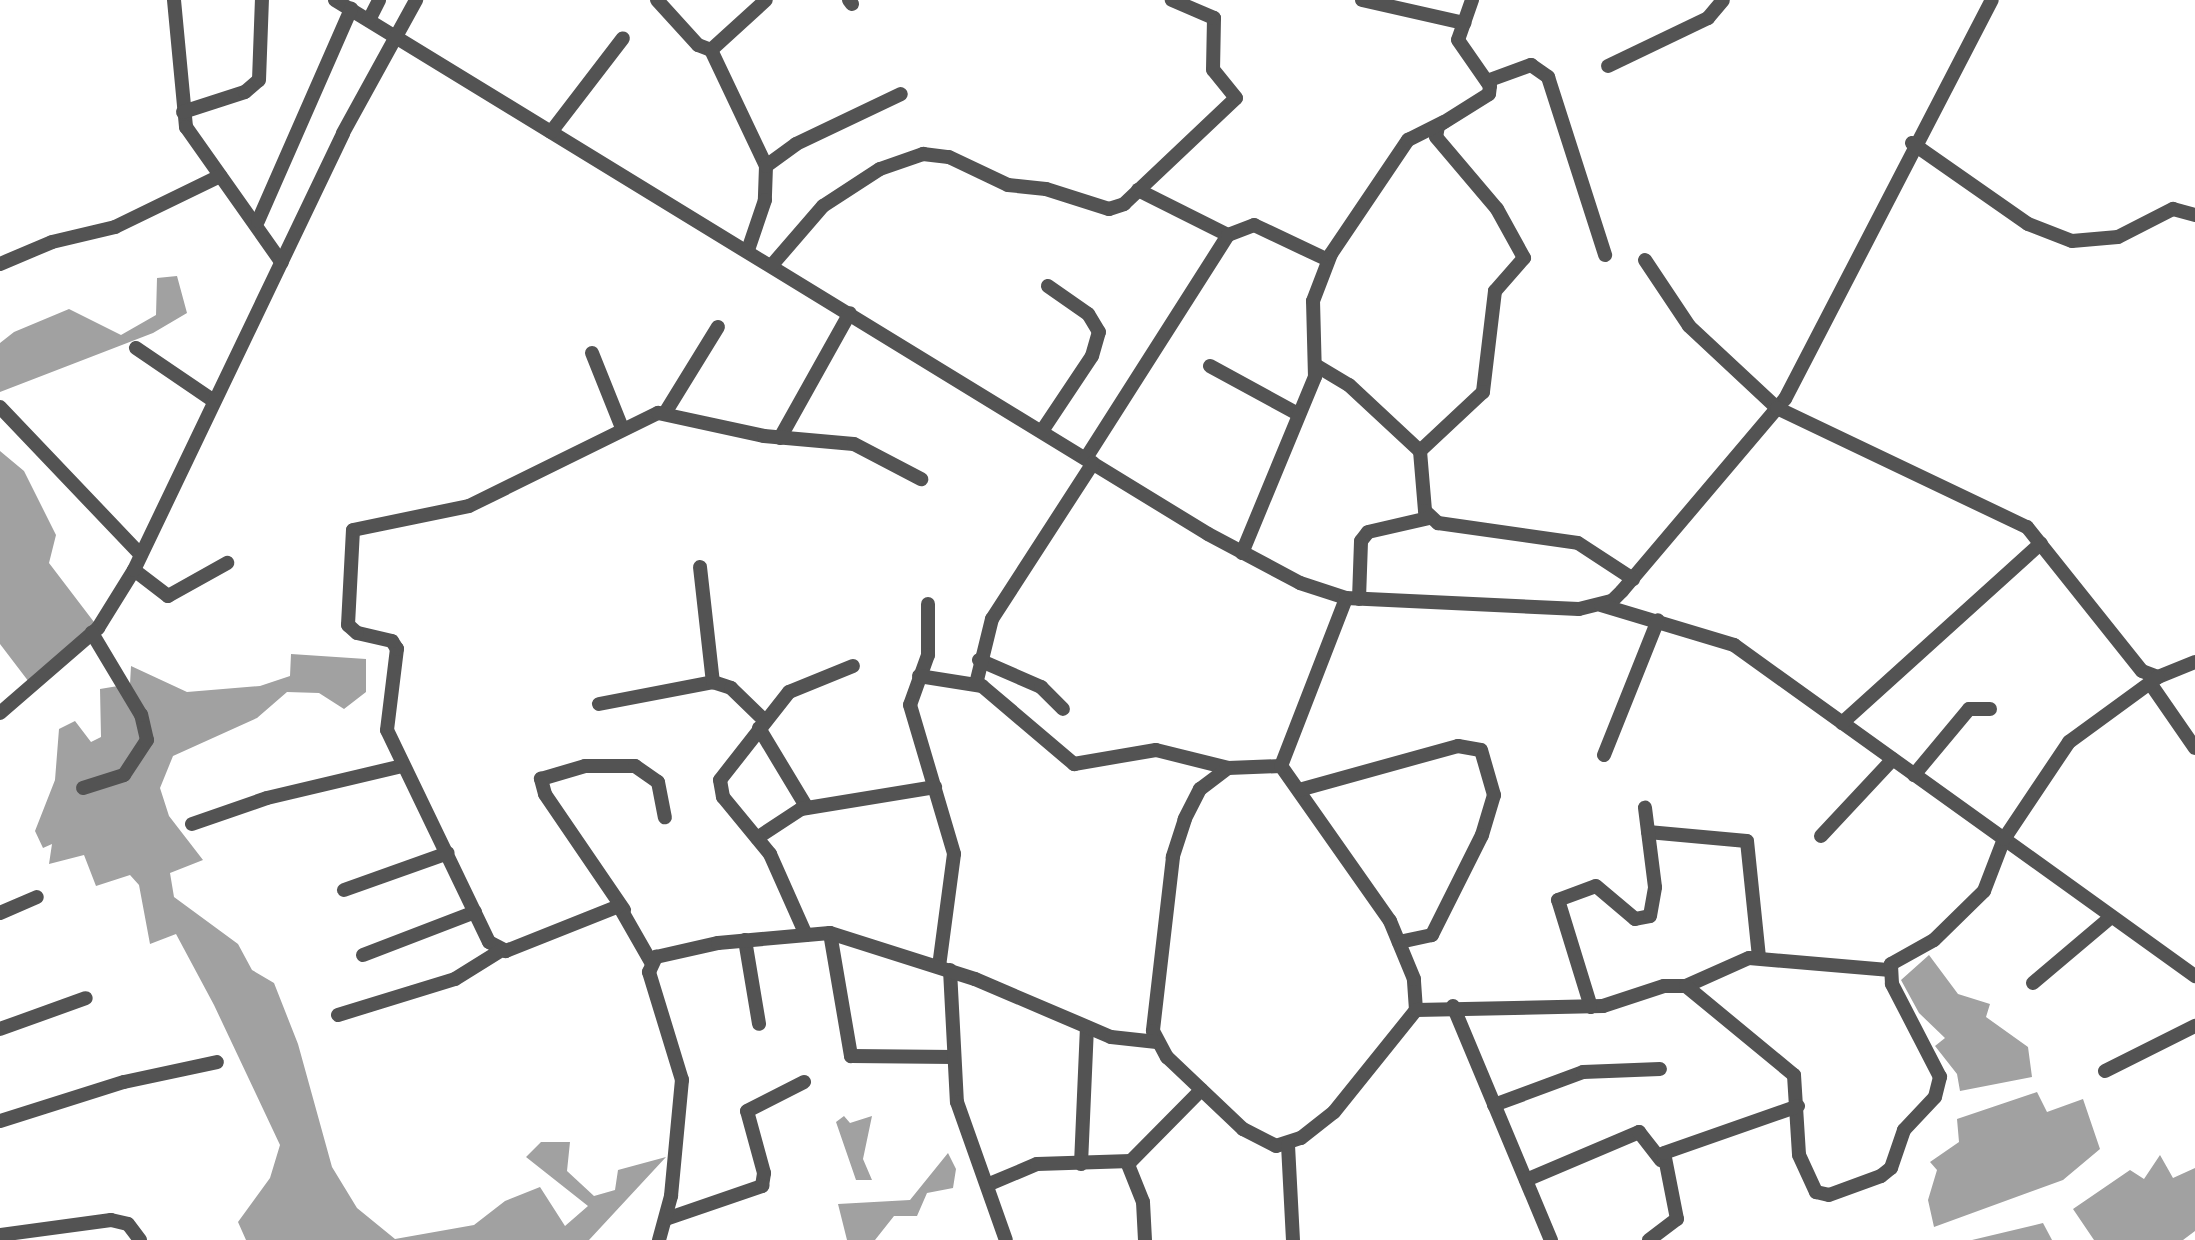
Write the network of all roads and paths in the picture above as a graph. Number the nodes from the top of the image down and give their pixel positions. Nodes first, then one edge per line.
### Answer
1 (174, 0) edge
2 (262, 0) edge
3 (335, 0) edge
4 (379, 0) edge
5 (416, 0) edge
6 (657, 0) edge
7 (766, 0) edge
8 (1172, 0) edge
9 (1362, 0) edge
10 (1472, 0) edge
11 (1723, 0) edge
12 (1992, 0) edge
13 (351, 9) junction
14 (369, 20) junction
15 (1464, 23) junction
16 (623, 38) dead end
17 (399, 39) junction
18 (711, 50) junction
19 (1608, 66) dead end
20 (1487, 81) junction
21 (901, 94) dead end
22 (183, 112) junction
23 (1444, 121) junction
24 (551, 132) junction
25 (1912, 143) junction
26 (766, 166) junction
27 (220, 176) junction
28 (1138, 190) junction
29 (2195, 215) edge
30 (258, 221) junction
31 (1228, 235) junction
32 (748, 250) junction
33 (1605, 255) dead end
34 (1328, 260) junction
35 (1645, 260) dead end
36 (282, 263) junction
37 (0, 264) edge
38 (772, 265) junction
39 (1048, 286) dead end
40 (850, 313) junction
41 (718, 327) dead end
42 (136, 348) dead end
43 (592, 353) dead end
44 (1210, 366) dead end
45 (1317, 366) junction
46 (214, 401) junction
47 (0, 407) edge
48 (1777, 408) junction
49 (665, 413) junction
50 (1298, 414) junction
51 (622, 428) junction
52 (1042, 431) junction
53 (780, 438) junction
54 (1420, 451) junction
55 (1090, 461) junction
56 (921, 479) dead end
57 (1429, 518) junction
58 (2041, 543) junction
59 (1242, 553) junction
60 (141, 555) junction
61 (227, 563) dead end
62 (700, 567) dead end
63 (134, 570) junction
64 (1633, 579) junction
65 (1352, 598) junction
66 (928, 604) dead end
67 (1601, 605) junction
68 (1658, 620) junction
69 (92, 633) junction
70 (979, 660) junction
71 (2195, 662) edge
72 (853, 666) dead end
73 (919, 676) junction
74 (2154, 680) junction
75 (713, 682) junction
76 (976, 684) junction
77 (599, 704) dead end
78 (1063, 709) dead end
79 (1990, 709) dead end
80 (0, 713) edge
81 (1842, 723) junction
82 (762, 724) junction
83 (2195, 748) edge
84 (1604, 755) dead end
85 (1893, 759) junction
86 (402, 766) junction
87 (1281, 766) junction
88 (1228, 768) junction
89 (1914, 775) junction
90 (935, 787) junction
91 (83, 788) dead end
92 (1299, 790) junction
93 (807, 808) junction
94 (1645, 808) dead end
95 (665, 817) dead end
96 (192, 824) dead end
97 (1648, 832) junction
98 (1821, 836) dead end
99 (757, 838) junction
100 (2004, 839) junction
101 (448, 853) junction
102 (344, 890) dead end
103 (37, 897) dead end
104 (624, 910) junction
105 (475, 912) junction
106 (0, 913) edge
107 (2111, 917) junction
108 (830, 933) junction
109 (806, 935) junction
110 (745, 940) junction
111 (1399, 942) junction
112 (500, 951) junction
113 (363, 955) dead end
114 (1759, 957) junction
115 (651, 962) junction
116 (944, 968) junction
117 (1890, 970) junction
118 (2195, 976) edge
119 (2033, 983) dead end
120 (1686, 986) junction
121 (86, 998) dead end
122 (1453, 1006) junction
123 (1591, 1007) junction
124 (1416, 1010) junction
125 (338, 1015) dead end
126 (759, 1024) dead end
127 (2195, 1026) edge
128 (1087, 1027) junction
129 (0, 1029) edge
130 (1157, 1042) junction
131 (954, 1057) junction
132 (217, 1062) dead end
133 (1660, 1069) dead end
134 (2105, 1071) dead end
135 (804, 1082) dead end
136 (1201, 1090) junction
137 (1494, 1105) junction
138 (1798, 1106) junction
139 (0, 1121) edge
140 (1288, 1145) junction
141 (1661, 1160) junction
142 (1127, 1162) junction
143 (1081, 1164) junction
144 (1526, 1180) junction
145 (987, 1185) junction
146 (666, 1219) junction
147 (0, 1235) edge
148 (140, 1240) edge
149 (659, 1240) edge
150 (1006, 1240) edge
151 (1145, 1240) edge
152 (1293, 1240) edge
153 (1551, 1240) edge
154 (1649, 1240) edge

1 - 22 street
2 - 22 street
3 - 13 street
4 - 14 street
5 - 17 street
6 - 18 street
7 - 18 street
8 - 28 street
9 - 15 street
10 - 15 street
11 - 19 street
12 - 25 street
13 - 14 street
13 - 30 street
14 - 17 street
15 - 20 street
16 - 24 street
17 - 24 street
17 - 36 street
18 - 26 street
20 - 23 street
20 - 33 street
21 - 26 street
22 - 27 street
23 - 34 street
23 - 54 street
24 - 32 street
25 - 29 street
25 - 48 street
26 - 32 street
27 - 30 street
27 - 37 street
28 - 31 street
28 - 38 street
30 - 36 street
31 - 34 street
31 - 55 street
32 - 38 street
34 - 45 street
35 - 48 street
36 - 46 street
38 - 40 street
39 - 52 street
40 - 52 street
40 - 53 street
41 - 49 street
42 - 46 street
43 - 51 street
44 - 50 street
45 - 50 street
45 - 54 street
46 - 60 street
47 - 60 street
48 - 58 street
48 - 64 street
49 - 51 street
49 - 53 street
50 - 59 street
51 - 86 street
52 - 55 street
53 - 56 street
54 - 57 street
55 - 59 street
55 - 70 street
57 - 64 street
57 - 65 street
58 - 74 street
58 - 81 street
59 - 65 street
60 - 63 street
61 - 63 street
62 - 75 street
63 - 69 street
64 - 67 street
65 - 67 street
65 - 87 street
66 - 73 street
67 - 68 street
68 - 81 street
68 - 84 street
69 - 80 street
69 - 91 street
70 - 76 street
70 - 78 street
71 - 74 street
72 - 82 street
73 - 76 street
73 - 90 street
74 - 83 street
74 - 100 street
75 - 77 street
75 - 82 street
76 - 88 street
79 - 89 street
81 - 85 street
82 - 93 street
82 - 99 street
85 - 89 street
85 - 98 street
86 - 96 street
86 - 101 street
87 - 88 street
87 - 92 street
88 - 130 street
89 - 100 street
90 - 93 street
90 - 116 street
92 - 111 street
92 - 111 street
93 - 99 street
94 - 97 street
95 - 104 street
97 - 114 street
97 - 123 street
99 - 109 street
100 - 107 street
100 - 117 street
101 - 102 street
101 - 105 street
103 - 106 street
104 - 112 street
104 - 115 street
105 - 112 street
105 - 113 street
107 - 118 street
107 - 119 street
108 - 109 street
108 - 116 street
108 - 131 street
109 - 110 street
110 - 115 street
110 - 126 street
111 - 124 street
112 - 125 street
114 - 117 street
114 - 120 street
115 - 146 street
116 - 128 street
116 - 131 street
117 - 138 street
120 - 123 street
120 - 138 street
121 - 129 street
122 - 123 street
122 - 124 street
122 - 137 street
124 - 140 street
127 - 134 street
128 - 130 street
128 - 143 street
130 - 136 street
131 - 145 street
132 - 139 street
133 - 137 street
135 - 146 street
136 - 140 street
136 - 142 street
137 - 144 street
138 - 141 street
140 - 152 street
141 - 144 street
141 - 154 street
142 - 143 street
142 - 151 street
143 - 145 street
144 - 153 street
145 - 150 street
146 - 149 street
147 - 148 street

